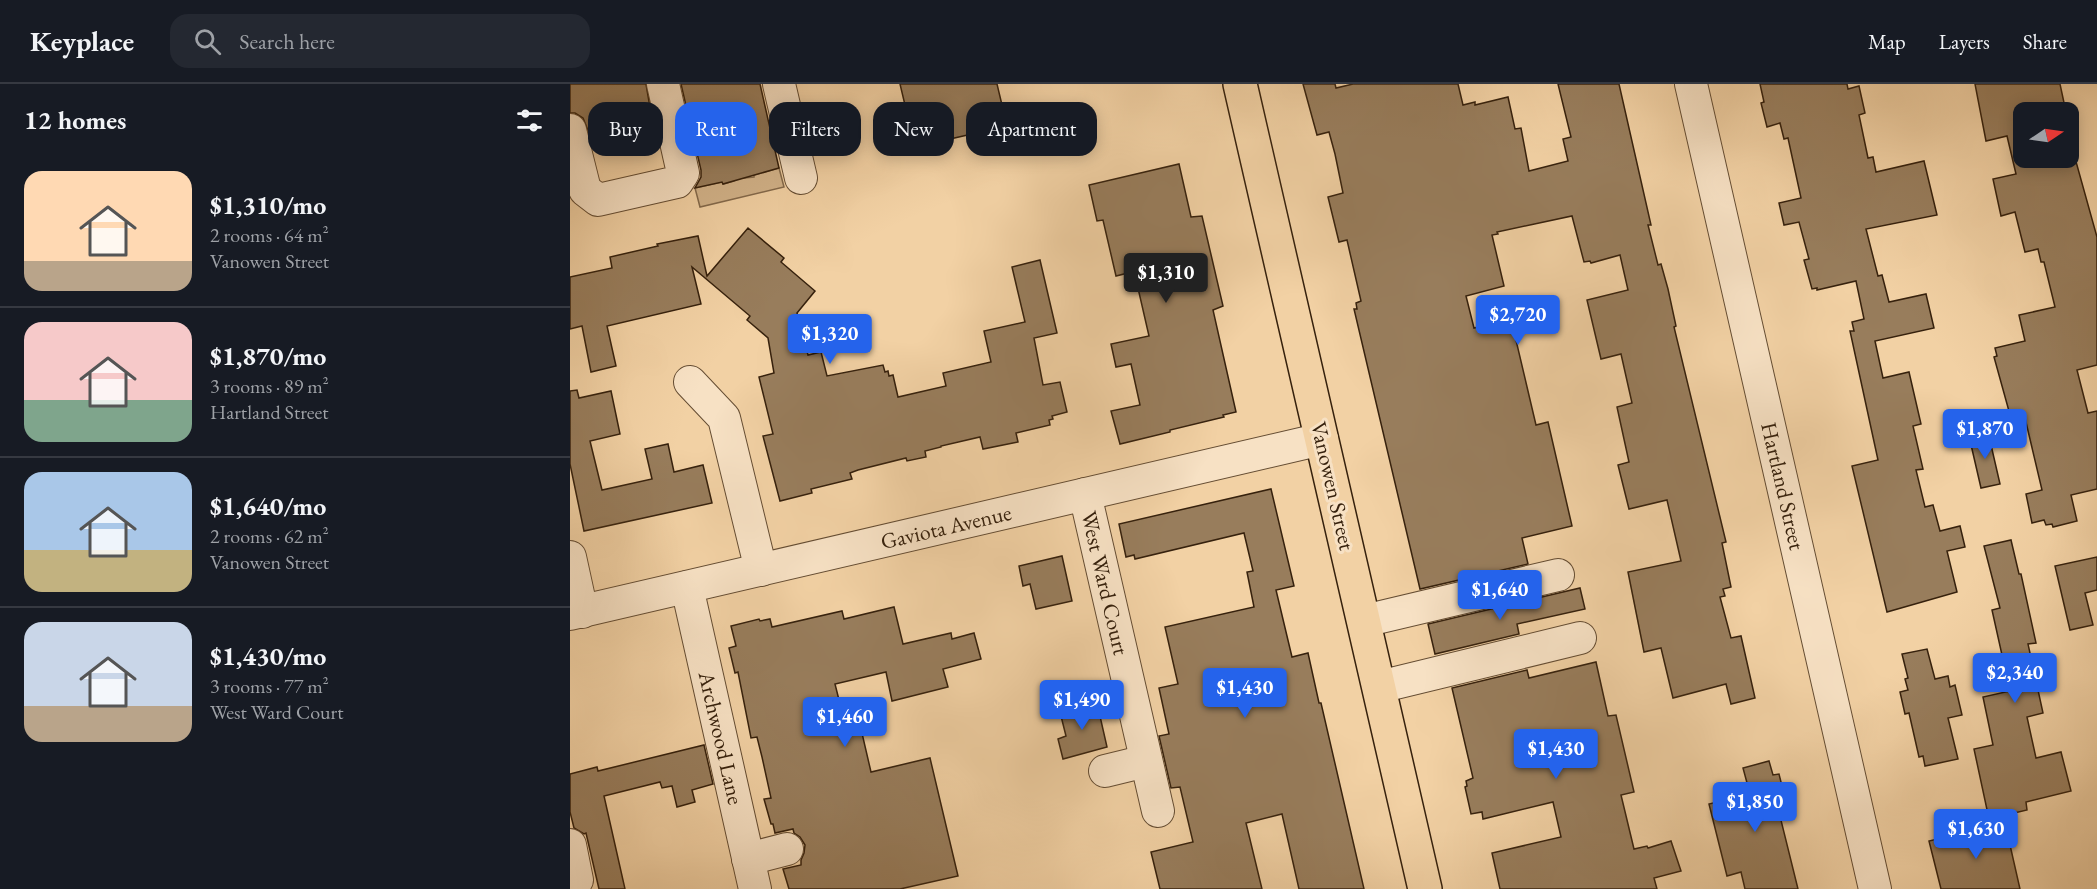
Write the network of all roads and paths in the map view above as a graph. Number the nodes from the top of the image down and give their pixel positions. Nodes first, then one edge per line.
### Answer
1 (663, 84) edge
2 (779, 84) edge
3 (1240, 84) edge
4 (1690, 84) edge
5 (570, 130) edge
6 (801, 178) dead end
7 (690, 382) dead end
8 (1322, 439) junction
9 (1085, 494) junction
10 (570, 557) edge
11 (761, 570) junction
12 (1558, 575) dead end
13 (687, 587) junction
14 (576, 613) edge
15 (1364, 621) junction
16 (1580, 638) dead end
17 (1379, 687) junction
18 (1146, 761) junction
19 (1105, 771) dead end
20 (1158, 811) dead end
21 (570, 845) edge
22 (787, 849) dead end
23 (748, 859) junction
24 (577, 880) dead end
25 (755, 889) edge
26 (1425, 889) edge
27 (1875, 889) edge

1 - 5 street
2 - 6 street
3 - 8 main road, Vanowen Street
4 - 27 street, Hartland Street
7 - 11 street
8 - 9 street, Gaviota Avenue
8 - 15 main road, Vanowen Street
9 - 11 street, Gaviota Avenue
9 - 18 street, West Ward Court
10 - 14 street
11 - 13 street, Gaviota Avenue
12 - 15 street
13 - 14 street, Gaviota Avenue
13 - 23 street, Archwood Lane
15 - 17 main road, Vanowen Street
16 - 17 street
17 - 26 main road, Vanowen Street
18 - 19 street
18 - 20 street, West Ward Court
21 - 24 street
22 - 23 street
23 - 25 street, Archwood Lane

